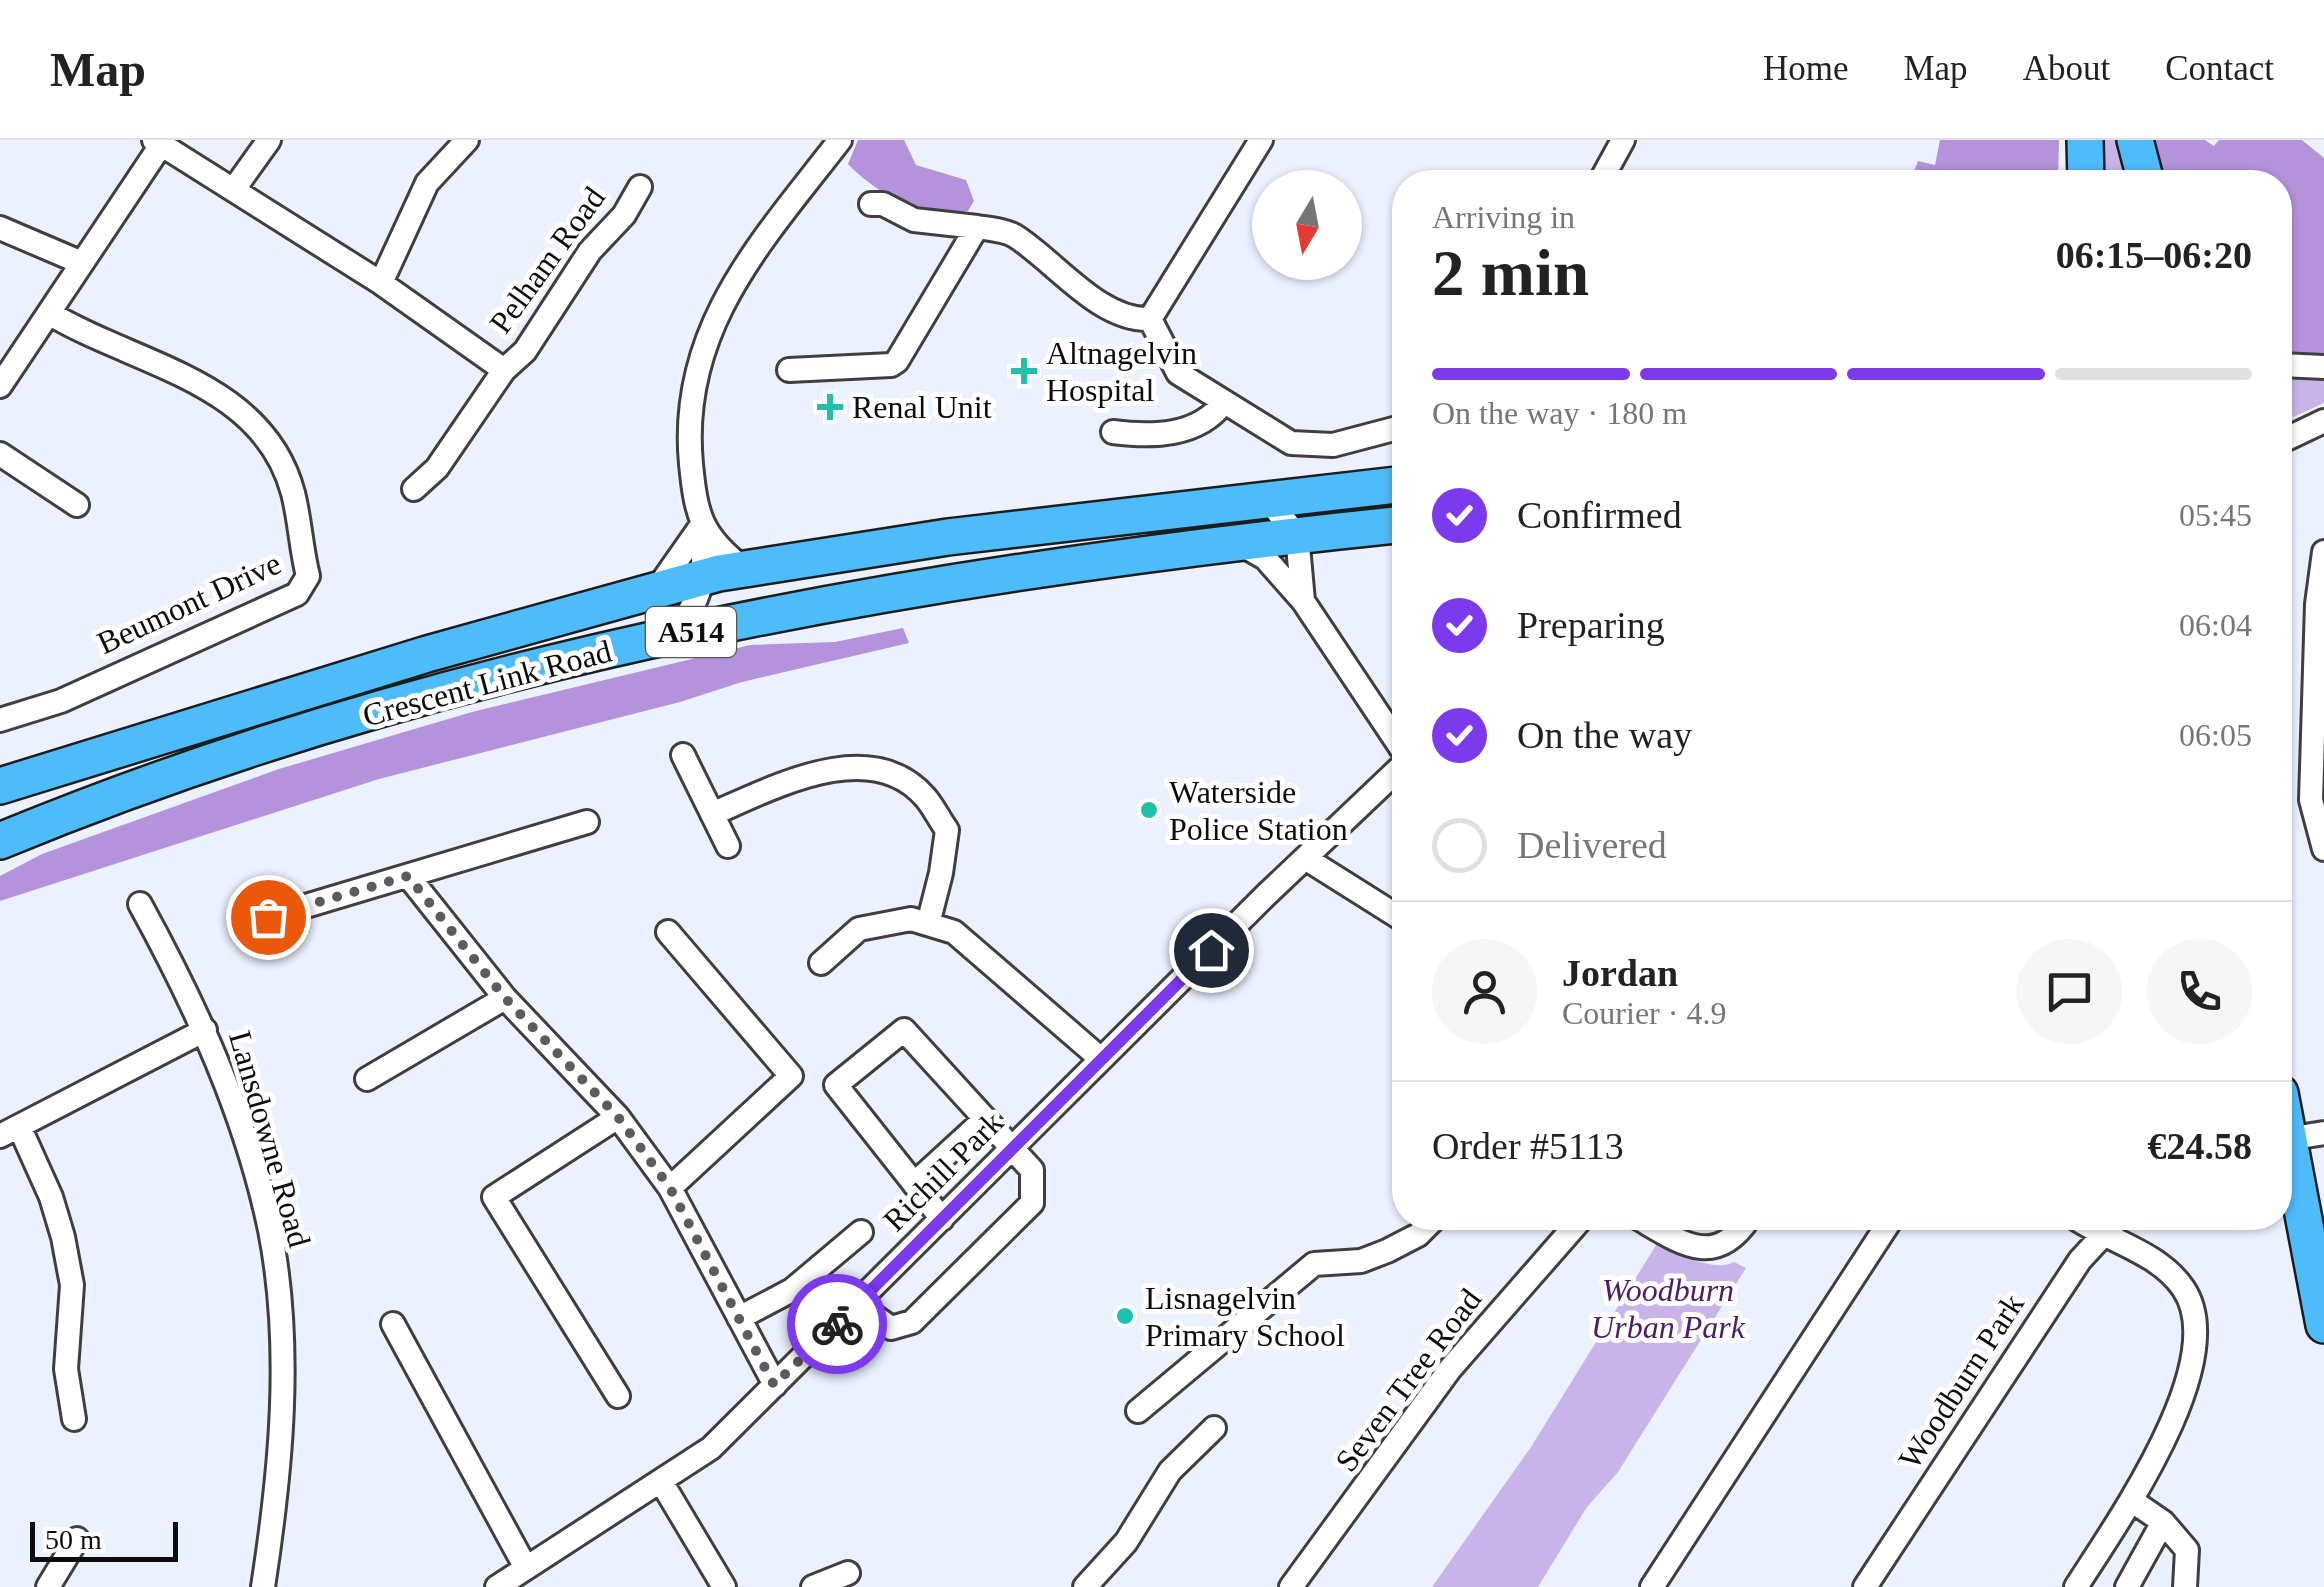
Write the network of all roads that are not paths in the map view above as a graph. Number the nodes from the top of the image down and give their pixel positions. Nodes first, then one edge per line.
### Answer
1 (269, 140) edge
2 (467, 140) edge
3 (840, 140) edge
4 (1261, 140) edge
5 (1623, 140) edge
6 (2085, 140) edge
7 (2135, 140) edge
8 (157, 143) edge
9 (1609, 170) edge
10 (2086, 170) edge
11 (2143, 170) edge
12 (640, 186) dead end
13 (234, 190) junction
14 (872, 204) dead end
15 (976, 227) junction
16 (0, 228) edge
17 (82, 263) junction
18 (381, 282) junction
19 (49, 313) junction
20 (1150, 319) junction
21 (2292, 366) edge
22 (2324, 367) edge
23 (504, 370) junction
24 (790, 370) dead end
25 (0, 386) edge
26 (1224, 402) junction
27 (2324, 421) edge
28 (1392, 430) edge
29 (1113, 432) dead end
30 (2292, 436) edge
31 (0, 454) edge
32 (1392, 485) edge
33 (414, 488) dead end
34 (1267, 499) junction
35 (77, 505) dead end
36 (1392, 525) edge
37 (702, 528) junction
38 (1297, 535) junction
39 (1240, 544) junction
40 (2324, 552) edge
41 (743, 568) junction
42 (706, 577) junction
43 (659, 586) junction
44 (1303, 601) junction
45 (672, 636) junction
46 (0, 720) edge
47 (1392, 734) edge
48 (683, 755) dead end
49 (1392, 775) edge
50 (0, 786) edge
51 (712, 814) junction
52 (587, 822) dead end
53 (0, 841) edge
54 (728, 846) dead end
55 (2324, 849) edge
56 (1304, 858) junction
57 (408, 876) junction
58 (140, 904) dead end
59 (1392, 912) edge
60 (268, 917) dead end
61 (928, 924) junction
62 (668, 932) dead end
63 (821, 963) dead end
64 (505, 998) junction
65 (206, 1030) junction
66 (1101, 1059) junction
67 (367, 1078) dead end
68 (618, 1117) junction
69 (985, 1119) junction
70 (10, 1131) edge
71 (2324, 1133) edge
72 (2292, 1139) edge
73 (1012, 1148) junction
74 (945, 1155) junction
75 (2292, 1170) edge
76 (914, 1184) junction
77 (975, 1185) junction
78 (670, 1188) junction
79 (942, 1218) junction
80 (1423, 1230) edge
81 (1572, 1230) edge
82 (1660, 1230) edge
83 (1741, 1230) edge
84 (1884, 1230) edge
85 (2107, 1230) edge
86 (2118, 1230) edge
87 (861, 1232) dead end
88 (857, 1304) junction
89 (739, 1318) junction
90 (393, 1324) dead end
91 (2324, 1325) edge
92 (774, 1385) junction
93 (618, 1396) dead end
94 (1138, 1411) dead end
95 (74, 1419) dead end
96 (1214, 1428) dead end
97 (662, 1483) junction
98 (2131, 1500) junction
99 (2163, 1522) junction
100 (77, 1539) dead end
101 (526, 1568) junction
102 (848, 1573) dead end
103 (48, 1587) edge
104 (264, 1587) edge
105 (497, 1587) edge
106 (724, 1587) edge
107 (813, 1587) edge
108 (1084, 1587) edge
109 (1291, 1587) edge
110 (1652, 1587) edge
111 (1865, 1587) edge
112 (2076, 1587) edge
113 (2126, 1587) edge
114 (2185, 1587) edge

1 - 13 street
2 - 18 street
3 - 37 street
4 - 20 street
5 - 9 street
6 - 10 highway
7 - 11 highway
8 - 13 street, Pelham Road
8 - 17 street, Pelham Road
12 - 23 street, Pelham Road
13 - 18 street, Pelham Road
14 - 15 street
15 - 20 street
15 - 24 street
16 - 17 street
17 - 19 street, Pelham Road
18 - 23 street, Pelham Road
19 - 25 street, Pelham Road
19 - 46 street, Beumont Drive
20 - 26 street
21 - 22 street
23 - 33 street, Pelham Road
26 - 28 street
26 - 29 street
27 - 30 street
31 - 35 street
32 - 34 highway, Crescent Link Road / A514
34 - 38 street
34 - 41 highway, Crescent Link Road / A514
36 - 38 highway, Crescent Link Road / A514
37 - 41 street
37 - 42 street
37 - 43 street
38 - 39 highway, Crescent Link Road / A514
38 - 44 street
39 - 44 street
39 - 45 highway, Crescent Link Road / A514
40 - 55 street
41 - 42 highway, Crescent Link Road / A514
42 - 43 highway, Crescent Link Road / A514
42 - 45 street
43 - 50 highway, Crescent Link Road / A514
44 - 47 street
45 - 53 highway, Crescent Link Road / A514
48 - 51 street
49 - 56 street, Richill Park
51 - 54 street
51 - 61 street
52 - 57 street
56 - 59 street
56 - 66 street, Richill Park
57 - 60 street
57 - 64 street
58 - 65 street, Lansdowne Road
61 - 63 street
61 - 66 street
62 - 78 street
64 - 67 street
64 - 68 street
65 - 70 street
65 - 104 street, Lansdowne Road
66 - 73 street, Richill Park
68 - 78 street
68 - 93 street
69 - 73 street
69 - 74 street
69 - 76 street
70 - 95 street
71 - 72 street
73 - 77 street, Richill Park
73 - 88 street
74 - 76 street
74 - 77 street
75 - 91 highway
76 - 79 street
77 - 79 street, Richill Park
78 - 89 street
79 - 88 street, Richill Park
80 - 94 street
81 - 109 street, Seven Tree Road
82 - 83 street
84 - 110 street
85 - 111 street, Woodburn Park
86 - 98 street
87 - 89 street
88 - 92 street, Richill Park
89 - 92 street
90 - 101 street
92 - 97 street, Richill Park
96 - 108 street
97 - 101 street, Richill Park
97 - 106 street
98 - 99 street
98 - 112 street
99 - 113 street
99 - 114 street
100 - 103 street
101 - 105 street, Richill Park
102 - 107 street

